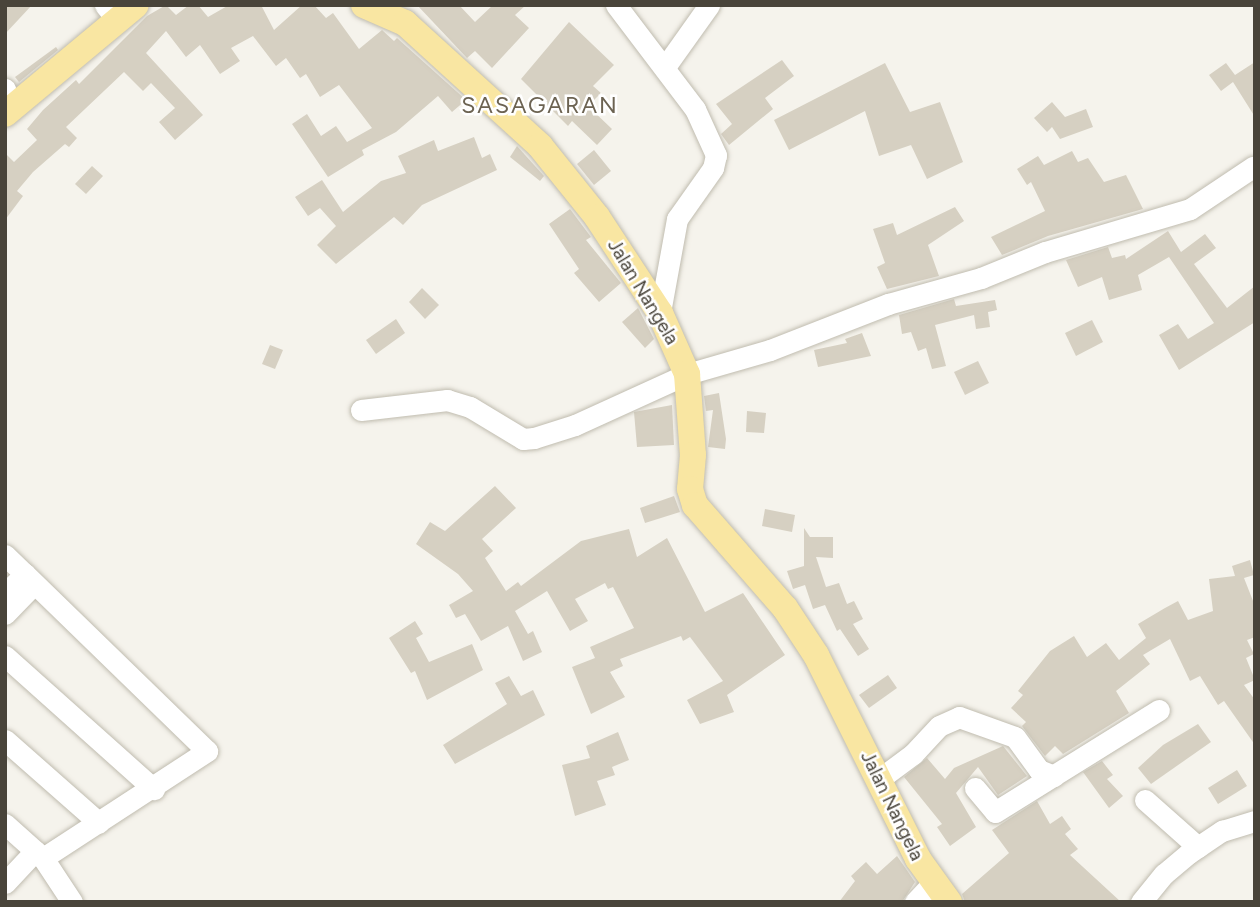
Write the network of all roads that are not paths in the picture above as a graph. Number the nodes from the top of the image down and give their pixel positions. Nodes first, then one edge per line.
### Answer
1 (364, 5) edge
2 (616, 5) edge
3 (710, 7) edge
4 (119, 10) edge
5 (665, 67) junction
6 (7, 104) edge
7 (1253, 167) dead end
8 (660, 313) junction
9 (687, 374) junction
10 (361, 410) dead end
11 (5, 555) edge
12 (29, 579) junction
13 (5, 593) edge
14 (5, 614) edge
15 (5, 656) edge
16 (1159, 710) dead end
17 (5, 740) edge
18 (1054, 776) junction
19 (878, 780) junction
20 (975, 788) dead end
21 (154, 789) junction
22 (1145, 800) dead end
23 (1255, 821) edge
24 (99, 822) junction
25 (5, 824) edge
26 (1198, 847) junction
27 (39, 854) junction
28 (5, 883) edge
29 (933, 896) edge
30 (72, 902) edge
31 (1141, 902) edge

1 - 8 main road, Jalan Nangela
2 - 5 street
3 - 5 street
4 - 6 main road
5 - 8 street
7 - 9 street
8 - 9 main road, Jalan Nangela
9 - 10 street
9 - 19 main road, Jalan Nangela
11 - 12 street
12 - 13 street
12 - 14 street
12 - 21 street
15 - 21 street
16 - 18 street
17 - 24 street
18 - 19 street
18 - 20 street
19 - 29 main road, Jalan Nangela
21 - 24 street
22 - 26 street
23 - 26 street
24 - 27 street
25 - 27 street
26 - 31 street
27 - 28 street
27 - 30 street

